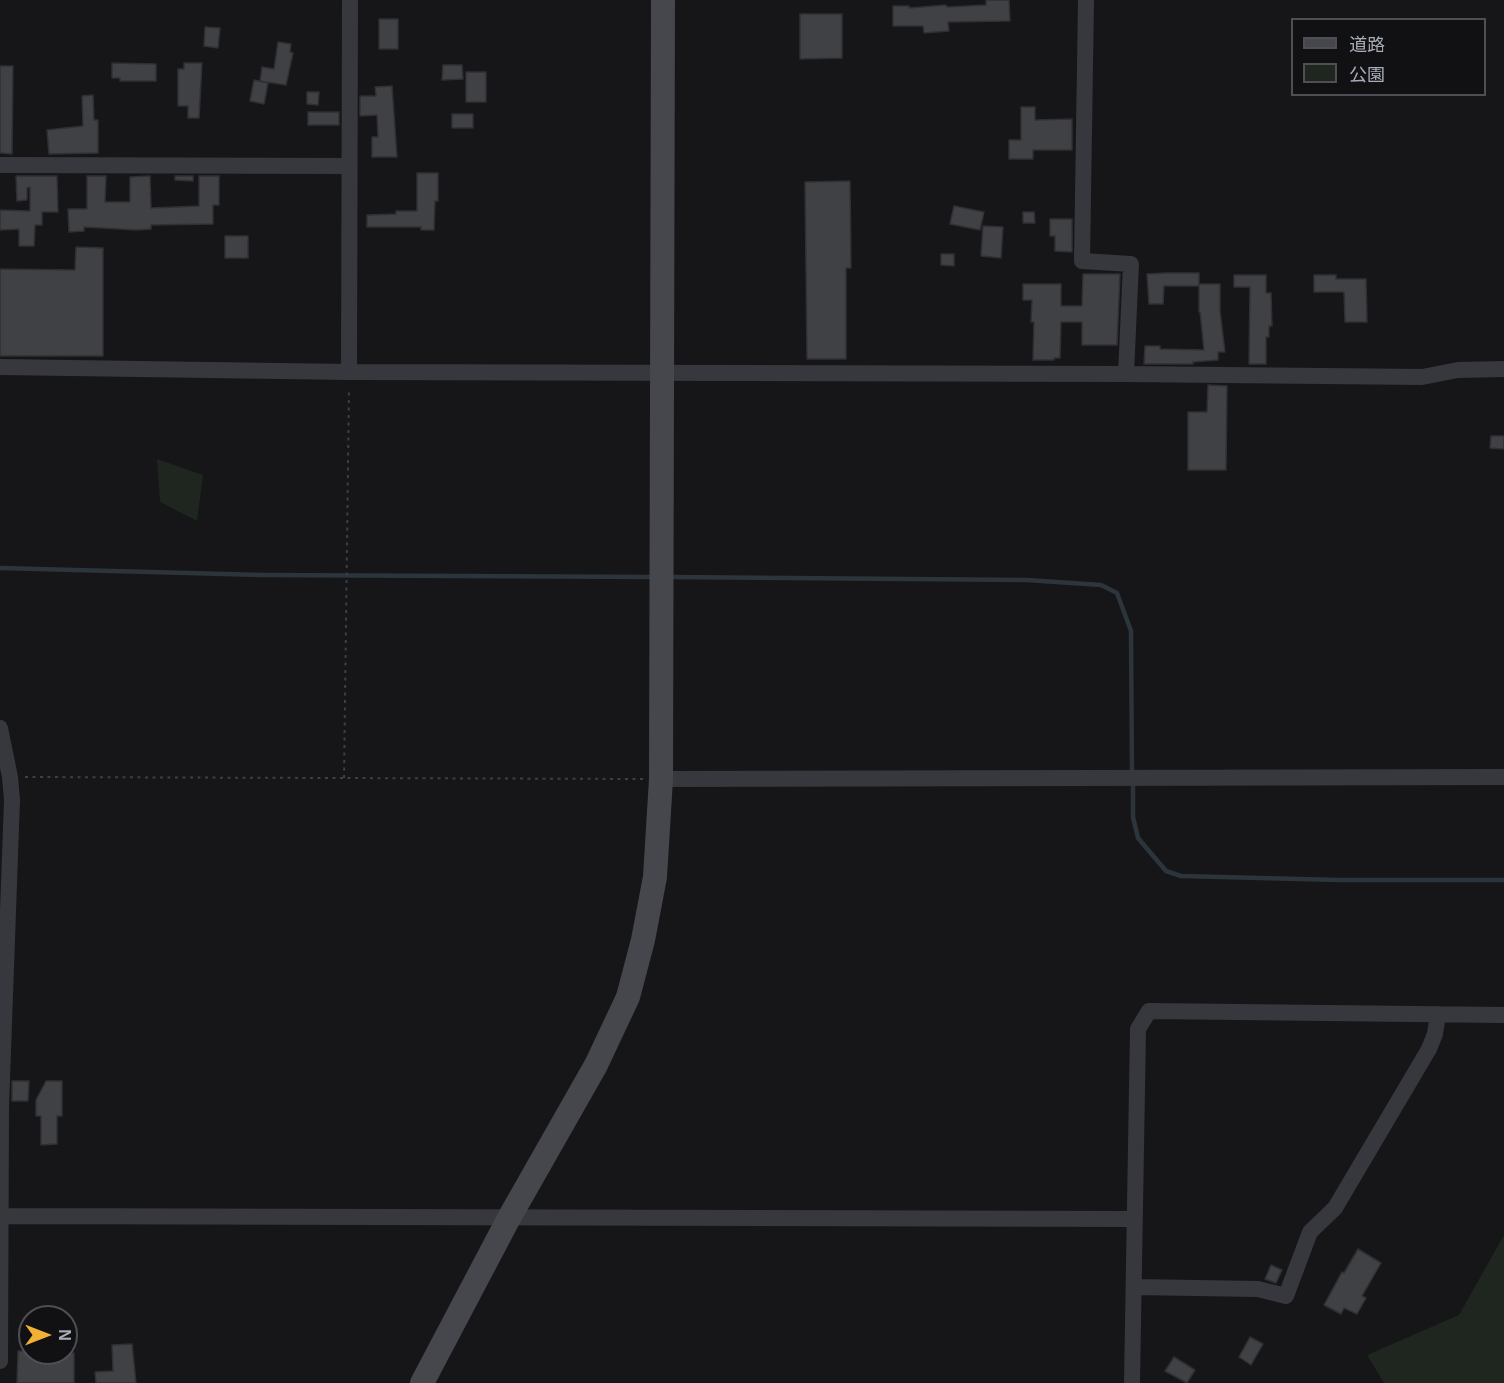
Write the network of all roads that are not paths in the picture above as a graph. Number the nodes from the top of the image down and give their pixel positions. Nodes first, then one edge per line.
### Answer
1 (350, 0) edge
2 (663, 0) edge
3 (1086, 0) edge
4 (0, 165) edge
5 (349, 166) junction
6 (0, 367) edge
7 (1504, 369) edge
8 (349, 372) junction
9 (662, 373) junction
10 (1126, 374) junction
11 (0, 728) edge
12 (1504, 777) edge
13 (661, 779) junction
14 (4, 932) edge
15 (1438, 1014) junction
16 (1504, 1015) edge
17 (1, 1107) edge
18 (2, 1216) junction
19 (510, 1218) junction
20 (1134, 1219) junction
21 (1134, 1287) junction
22 (0, 1361) edge
23 (422, 1383) edge
24 (1132, 1383) edge

1 - 5 street
2 - 9 street
3 - 10 street
4 - 5 street
5 - 8 street
6 - 8 street
7 - 10 street
8 - 9 street
9 - 10 street
9 - 13 street
11 - 14 street
12 - 13 street
13 - 19 street
14 - 17 street
15 - 16 street
15 - 20 street
15 - 21 street
17 - 18 street
18 - 19 street
18 - 22 street
19 - 20 street
19 - 23 street
20 - 21 street
21 - 24 street

